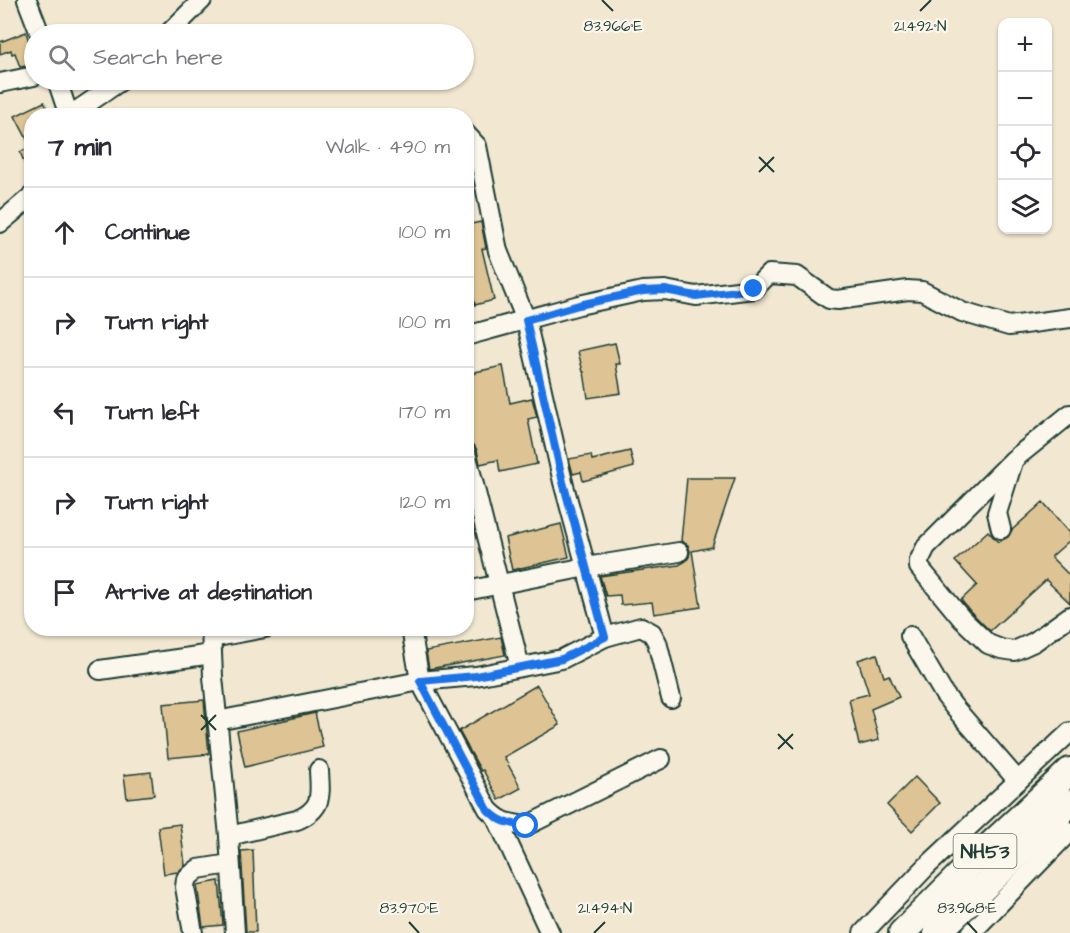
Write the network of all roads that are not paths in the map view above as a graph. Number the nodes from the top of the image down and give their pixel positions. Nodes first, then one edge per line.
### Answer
1 (27, 0) edge
2 (202, 0) edge
3 (36, 24) edge
4 (178, 24) edge
5 (24, 78) edge
6 (0, 83) edge
7 (60, 90) edge
8 (107, 90) edge
9 (66, 108) edge
10 (81, 108) edge
11 (474, 143) edge
12 (24, 203) edge
13 (0, 223) edge
14 (1070, 318) edge
15 (526, 320) junction
16 (474, 334) edge
17 (1070, 414) edge
18 (1013, 460) junction
19 (474, 485) edge
20 (1001, 529) dead end
21 (679, 552) dead end
22 (586, 567) junction
23 (499, 584) junction
24 (474, 589) edge
25 (1070, 616) edge
26 (230, 636) edge
27 (412, 636) edge
28 (910, 636) dead end
29 (605, 637) junction
30 (212, 640) edge
31 (520, 667) junction
32 (100, 670) dead end
33 (420, 681) junction
34 (671, 698) dead end
35 (217, 721) junction
36 (1070, 732) edge
37 (661, 759) dead end
38 (319, 770) dead end
39 (1070, 771) edge
40 (1018, 781) junction
41 (1070, 803) edge
42 (497, 819) junction
43 (1070, 831) edge
44 (229, 836) junction
45 (230, 864) junction
46 (193, 933) edge
47 (235, 933) edge
48 (550, 933) edge
49 (863, 933) edge
50 (902, 933) edge
51 (937, 933) edge
52 (971, 933) edge

1 - 3 street
2 - 4 street
5 - 6 street
7 - 9 street
8 - 10 street
11 - 15 street
12 - 13 street
14 - 15 street
15 - 16 street
15 - 22 street
17 - 18 street
18 - 20 street
18 - 25 street
19 - 23 street
21 - 22 street
22 - 23 street
22 - 29 street
23 - 24 street
23 - 31 street
26 - 30 street
27 - 33 street
28 - 40 street
29 - 31 street
29 - 34 street
30 - 32 street
30 - 35 street
31 - 33 street
33 - 35 street
33 - 42 street
35 - 44 street
36 - 40 street
37 - 42 street
38 - 44 street
39 - 50 highway, NH53
40 - 49 street
41 - 51 highway, NH53
42 - 48 street
43 - 52 street
44 - 45 street
45 - 46 street
45 - 47 street

